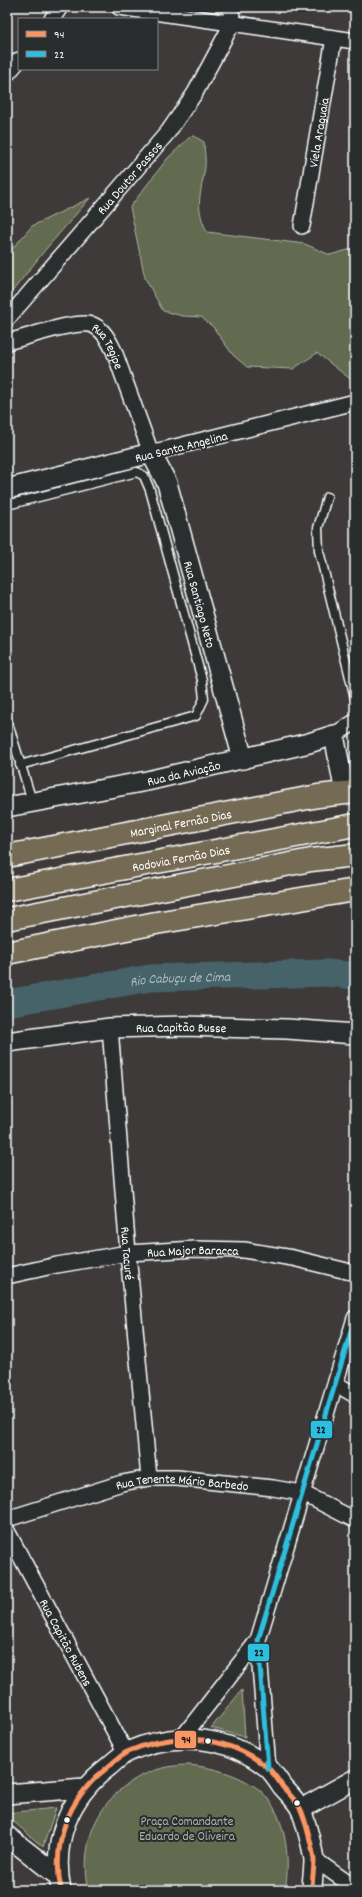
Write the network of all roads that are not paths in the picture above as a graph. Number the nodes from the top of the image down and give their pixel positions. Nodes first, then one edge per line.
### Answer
1 (60, 7) edge
2 (119, 7) edge
3 (230, 7) edge
4 (53, 18) edge
5 (233, 22) junction
6 (334, 38) junction
7 (355, 41) edge
8 (18, 61) edge
9 (7, 74) edge
10 (302, 226) dead end
11 (7, 319) edge
12 (7, 342) edge
13 (355, 402) edge
14 (151, 453) junction
15 (7, 489) edge
16 (327, 497) dead end
17 (7, 505) edge
18 (355, 698) edge
19 (7, 720) edge
20 (355, 722) edge
21 (334, 735) junction
22 (243, 759) junction
23 (20, 765) junction
24 (350, 792) edge
25 (32, 801) junction
26 (7, 807) edge
27 (355, 825) edge
28 (355, 855) edge
29 (7, 856) edge
30 (7, 890) edge
31 (355, 890) edge
32 (7, 919) edge
33 (7, 953) edge
34 (110, 1028) junction
35 (355, 1034) edge
36 (7, 1042) edge
37 (128, 1253) junction
38 (355, 1273) edge
39 (7, 1276) edge
40 (355, 1318) edge
41 (336, 1384) junction
42 (355, 1395) edge
43 (149, 1478) junction
44 (302, 1493) junction
45 (7, 1519) edge
46 (355, 1520) edge
47 (7, 1531) edge
48 (258, 1640) junction
49 (182, 1738) junction
50 (126, 1753) junction
51 (268, 1768) junction
52 (355, 1779) edge
53 (84, 1788) junction
54 (7, 1794) edge
55 (301, 1809) junction
56 (7, 1836) edge
57 (314, 1859) junction
58 (60, 1883) edge
59 (355, 1888) edge
60 (312, 1890) edge

1 - 4 street
2 - 5 street
3 - 5 street
5 - 6 street
5 - 11 street, Rua Doutor Passos
6 - 7 street
6 - 10 street, Viela Araguaia
8 - 9 street
12 - 14 street, Rua Tegipe
13 - 14 street, Rua Santa Angelina
14 - 15 street, Rua Santa Angelina
14 - 22 street, Rua Santiago Neto
16 - 18 lane
17 - 23 lane
19 - 23 lane
20 - 21 street, Rua da Aviação
21 - 22 street, Rua da Aviação
21 - 24 street
22 - 25 street, Rua da Aviação
23 - 25 lane
24 - 29 highway, Marginal Fernão Dias
25 - 26 street, Rua da Aviação
27 - 30 highway, Rodovia Fernão Dias
28 - 32 highway
31 - 33 highway
34 - 35 street, Rua Capitão Busse
34 - 36 street, Rua Capitão Busse
34 - 37 street, Rua Tacuré
37 - 38 street, Rua Major Baracca
37 - 39 street, Rua Major Baracca
37 - 43 street, Rua Tacuré
40 - 41 street
41 - 42 street
41 - 44 street
43 - 44 street, Rua Tenente Mário Barbedo
43 - 45 street, Rua Tenente Mário Barbedo
44 - 46 street, Rua Tenente Mário Barbedo
44 - 48 street
47 - 50 street, Rua Capitão Rubens
48 - 49 street
48 - 51 street
49 - 50 street
49 - 51 street
50 - 53 street
51 - 55 street
52 - 55 street
53 - 54 street
53 - 58 street
55 - 57 street
56 - 58 street
57 - 59 street
57 - 60 street

